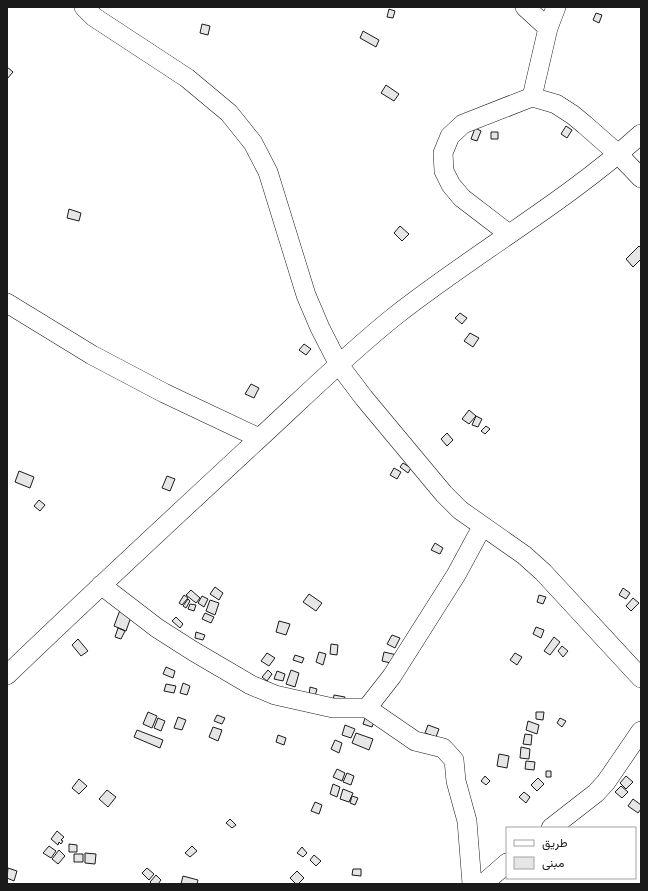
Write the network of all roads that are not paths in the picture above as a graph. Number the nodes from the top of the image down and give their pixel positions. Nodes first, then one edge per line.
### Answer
1 (84, 7) edge
2 (525, 7) edge
3 (556, 7) edge
4 (548, 28) junction
5 (532, 97) junction
6 (641, 134) edge
7 (618, 154) junction
8 (641, 178) edge
9 (509, 234) junction
10 (7, 303) edge
11 (339, 365) junction
12 (259, 438) junction
13 (482, 527) junction
14 (101, 585) junction
15 (7, 675) edge
16 (641, 678) edge
17 (367, 708) junction
18 (641, 731) edge
19 (551, 827) edge
20 (506, 864) edge
21 (472, 884) edge
22 (483, 884) edge

1 - 11 street
2 - 4 street
3 - 4 street
4 - 5 street
5 - 7 street
5 - 9 street
6 - 7 street
7 - 8 street
7 - 9 street
9 - 11 street
10 - 12 street
11 - 12 street
11 - 13 street
12 - 14 street
13 - 16 street
13 - 17 street
14 - 15 street
14 - 17 street
17 - 21 street
18 - 19 street
20 - 22 street

